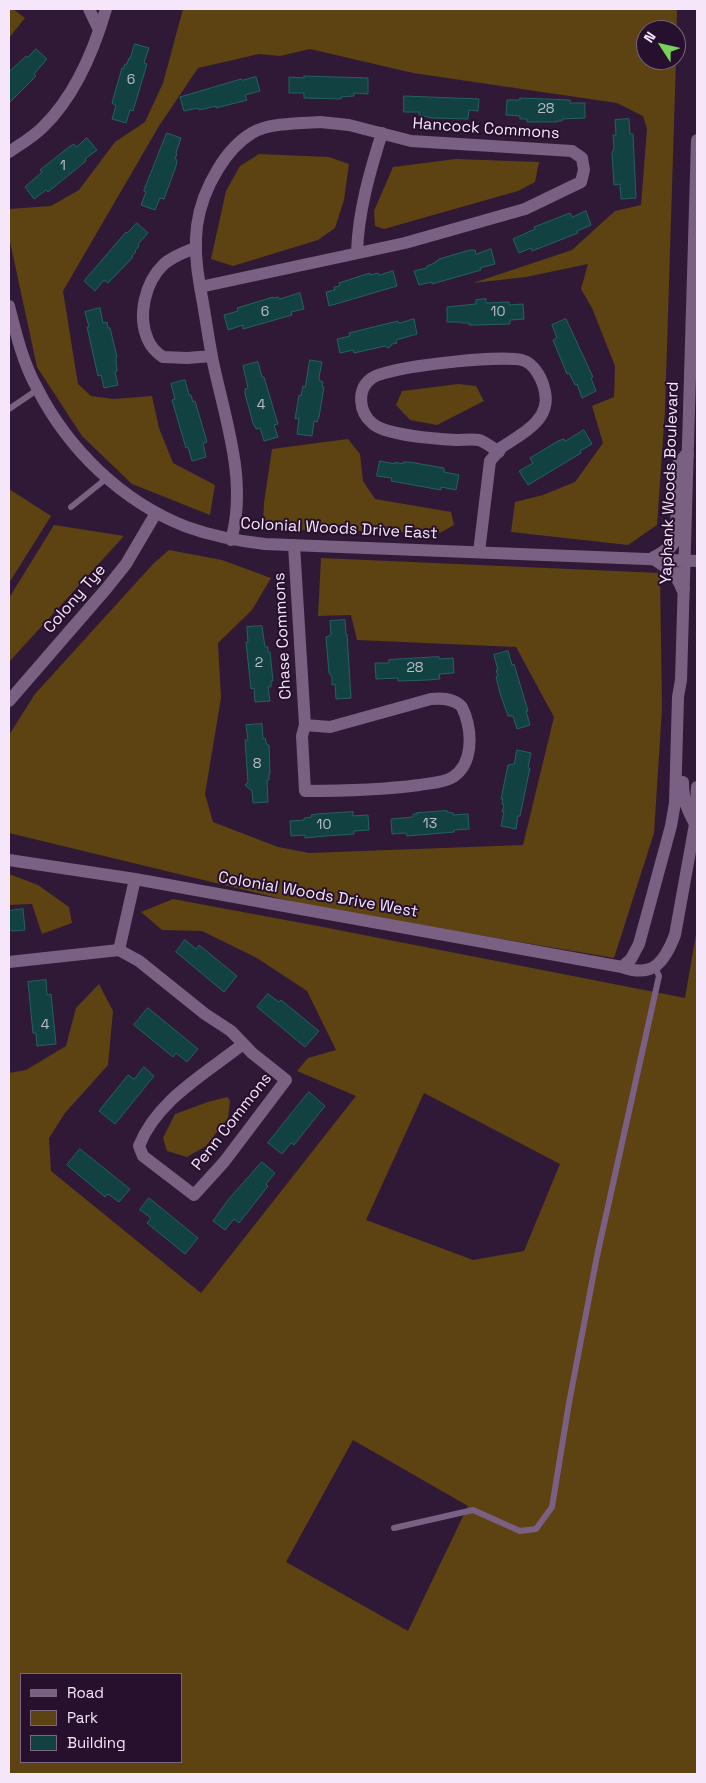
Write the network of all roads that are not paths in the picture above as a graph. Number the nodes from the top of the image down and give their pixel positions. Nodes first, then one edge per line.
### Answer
1 (89, 9) edge
2 (106, 9) edge
3 (99, 30) junction
4 (382, 133) junction
5 (697, 142) edge
6 (9, 152) edge
7 (195, 248) junction
8 (357, 253) junction
9 (200, 287) junction
10 (9, 306) edge
11 (212, 356) junction
12 (37, 390) junction
13 (9, 409) edge
14 (498, 452) junction
15 (687, 455) junction
16 (107, 478) junction
17 (71, 507) dead end
18 (156, 512) junction
19 (231, 540) junction
20 (294, 545) junction
21 (479, 552) junction
22 (654, 558) junction
23 (684, 560) junction
24 (697, 561) edge
25 (683, 589) junction
26 (681, 680) junction
27 (9, 700) edge
28 (305, 725) junction
29 (697, 787) edge
30 (696, 824) edge
31 (671, 826) junction
32 (9, 860) edge
33 (135, 879) junction
34 (119, 950) junction
35 (9, 962) edge
36 (622, 967) junction
37 (655, 968) junction
38 (243, 1044) junction
39 (394, 1528) dead end

1 - 3 street
2 - 3 street
3 - 6 street
4 - 7 street, Hancock Commons
4 - 8 street
4 - 8 street, Hancock Commons
5 - 15 street, Yaphank Woods Boulevard
7 - 9 street, Hancock Commons
7 - 11 street
8 - 9 street, Hancock Commons
9 - 11 street, Hancock Commons
10 - 12 street, Colonial Woods Drive East
11 - 19 street, Hancock Commons
12 - 13 lane
12 - 16 street, Colonial Woods Drive East
14 - 14 street
14 - 21 street
15 - 22 street
15 - 23 street, Yaphank Woods Boulevard
16 - 17 lane
16 - 18 street, Colonial Woods Drive East
18 - 19 street, Colonial Woods Drive East
18 - 27 street, Colony Tye
19 - 20 street, Colonial Woods Drive East
20 - 21 street, Colonial Woods Drive East
20 - 28 street, Chase Commons
21 - 22 street, Colonial Woods Drive East
22 - 23 street, Colonial Woods Drive East
22 - 25 street
23 - 24 street, Colonial Woods Drive East
23 - 25 street, Yaphank Woods Boulevard
25 - 26 street, Yaphank Woods Boulevard
26 - 30 street
26 - 31 street, Yaphank Woods Boulevard
28 - 28 street, Chase Commons
29 - 30 street
30 - 31 street
30 - 37 street
31 - 36 street, Yaphank Woods Boulevard
32 - 33 street, Colonial Woods Drive West
33 - 34 street
33 - 36 street, Colonial Woods Drive West
34 - 35 street
34 - 38 street, Penn Commons
36 - 37 street
37 - 39 lane
38 - 38 street, Penn Commons

